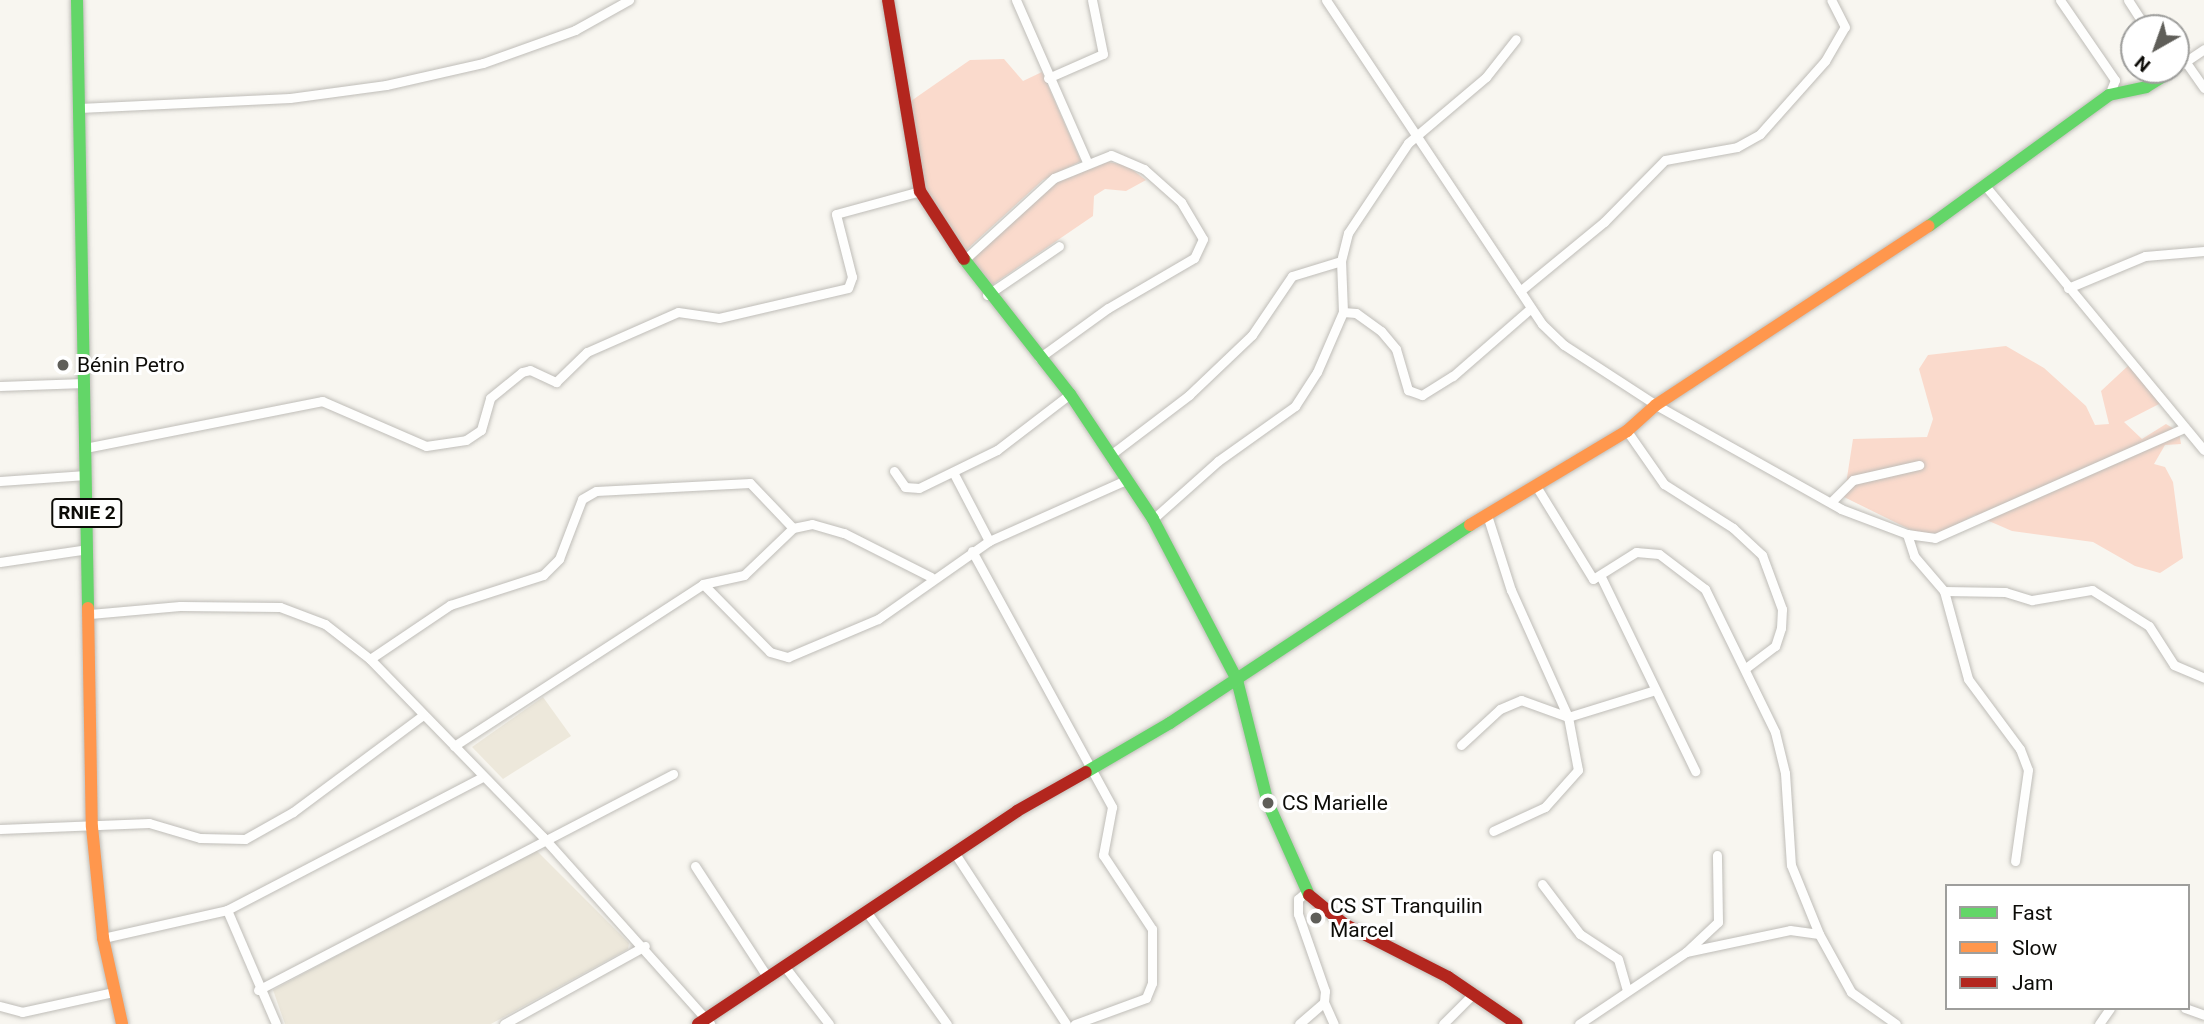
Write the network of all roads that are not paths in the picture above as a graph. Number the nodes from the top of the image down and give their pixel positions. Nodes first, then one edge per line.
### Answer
1 (77, 0) edge
2 (629, 0) edge
3 (888, 0) edge
4 (1016, 0) edge
5 (1092, 0) edge
6 (1326, 0) edge
7 (1831, 0) edge
8 (2060, 0) edge
9 (1516, 39) dead end
10 (2190, 68) edge
11 (1048, 78) junction
12 (2153, 84) edge
13 (2204, 88) edge
14 (2109, 95) junction
15 (79, 108) junction
16 (1417, 133) junction
17 (1087, 162) junction
18 (1987, 188) junction
19 (920, 191) junction
20 (1059, 246) dead end
21 (2204, 251) edge
22 (963, 261) junction
23 (1341, 261) junction
24 (2068, 288) junction
25 (1521, 291) junction
26 (987, 295) junction
27 (1531, 308) junction
28 (1343, 312) junction
29 (1038, 358) junction
30 (84, 383) junction
31 (0, 386) edge
32 (1070, 394) junction
33 (1656, 405) junction
34 (2184, 428) junction
35 (1627, 431) junction
36 (85, 448) junction
37 (2204, 450) edge
38 (1113, 453) junction
39 (1919, 465) dead end
40 (894, 471) dead end
41 (953, 472) junction
42 (86, 475) junction
43 (1128, 479) junction
44 (0, 481) edge
45 (1536, 486) junction
46 (1831, 502) junction
47 (1487, 515) junction
48 (1153, 519) junction
49 (793, 528) junction
50 (1906, 534) junction
51 (989, 541) junction
52 (88, 549) junction
53 (972, 551) junction
54 (0, 562) edge
55 (930, 577) junction
56 (1601, 577) junction
57 (703, 584) junction
58 (1944, 591) junction
59 (90, 614) junction
60 (370, 659) junction
61 (1746, 668) junction
62 (2204, 678) edge
63 (1237, 680) junction
64 (1655, 690) junction
65 (423, 715) junction
66 (1568, 717) junction
67 (454, 746) junction
68 (1461, 746) dead end
69 (1090, 768) junction
70 (1695, 771) dead end
71 (673, 774) dead end
72 (482, 777) junction
73 (92, 827) junction
74 (0, 829) edge
75 (1493, 831) dead end
76 (543, 837) junction
77 (954, 852) junction
78 (1717, 855) dead end
79 (2015, 861) dead end
80 (695, 866) dead end
81 (1542, 884) dead end
82 (1306, 892) junction
83 (227, 911) junction
84 (866, 911) junction
85 (1819, 934) junction
86 (103, 938) junction
87 (645, 946) junction
88 (1686, 952) junction
89 (785, 967) junction
90 (768, 978) junction
91 (258, 990) junction
92 (1627, 990) junction
93 (114, 992) junction
94 (1474, 993) junction
95 (1324, 1002) junction
96 (0, 1006) edge
97 (705, 1022) edge
98 (122, 1024) edge
99 (276, 1024) edge
100 (504, 1024) edge
101 (829, 1024) edge
102 (947, 1024) edge
103 (1066, 1024) edge
104 (1075, 1024) edge
105 (1300, 1024) edge
106 (1334, 1024) edge
107 (1443, 1024) edge
108 (1517, 1024) edge
109 (1579, 1024) edge
110 (1896, 1024) edge

1 - 15 main road, RNIE 2 / RNIE 2
2 - 15 street
3 - 19 main road
4 - 11 street
5 - 11 street
6 - 16 street
7 - 25 street
8 - 14 street
9 - 16 street
10 - 13 street
11 - 17 street
12 - 14 main road
14 - 18 main road
15 - 30 main road, RNIE 2 / RNIE 2
16 - 23 street
16 - 25 street
17 - 22 street
17 - 29 street
18 - 24 street
18 - 33 main road
19 - 22 main road
19 - 36 street
20 - 26 street
21 - 24 street
22 - 26 main road
23 - 28 street
23 - 38 street
24 - 34 street
25 - 27 street
26 - 29 main road
27 - 28 street
27 - 33 street
28 - 48 street
29 - 32 main road
30 - 31 street
30 - 36 main road, RNIE 2 / RNIE 2
32 - 38 main road
32 - 41 street
33 - 35 main road
33 - 46 street
34 - 37 street
34 - 50 street
35 - 45 main road
35 - 61 street
36 - 42 main road, RNIE 2 / RNIE 2
38 - 43 main road
39 - 46 street
40 - 41 street
41 - 51 street
42 - 44 street
42 - 52 main road, RNIE 2 / RNIE 2
43 - 48 main road
43 - 51 street
45 - 47 main road
45 - 56 street
46 - 50 street
47 - 63 main road
47 - 66 street
48 - 63 main road
49 - 55 street
49 - 57 street
49 - 60 street
50 - 58 street
51 - 53 street
52 - 54 street
52 - 59 main road, RNIE 2 / RNIE 2
53 - 55 street
53 - 69 street
55 - 57 street
56 - 61 street
56 - 64 street
57 - 67 street
58 - 62 street
58 - 79 street
59 - 60 street
59 - 73 main road, RNIE 2 / RNIE 2
60 - 65 street
61 - 85 street
63 - 69 main road
63 - 82 main road
64 - 66 street
64 - 70 street
65 - 67 street
65 - 73 street
66 - 68 street
66 - 75 street
67 - 72 street
69 - 77 main road
69 - 104 street
71 - 76 street
72 - 76 street
72 - 83 street
73 - 74 street
73 - 86 main road, RNIE 2 / RNIE 2
76 - 87 street
76 - 91 street
77 - 84 main road
77 - 103 street
78 - 88 street
80 - 90 street
81 - 92 street
82 - 94 main road
82 - 95 street
83 - 86 street
83 - 91 street
84 - 89 main road
84 - 102 street
85 - 88 street
85 - 110 street
86 - 93 main road, RNIE 2 / RNIE 2
87 - 97 street
87 - 100 street
88 - 92 street
89 - 90 main road
89 - 101 street
90 - 97 main road
91 - 99 street
92 - 109 street
93 - 96 street
93 - 98 main road, RNIE 2 / RNIE 2
94 - 107 street
94 - 108 main road
95 - 105 street
95 - 106 street

